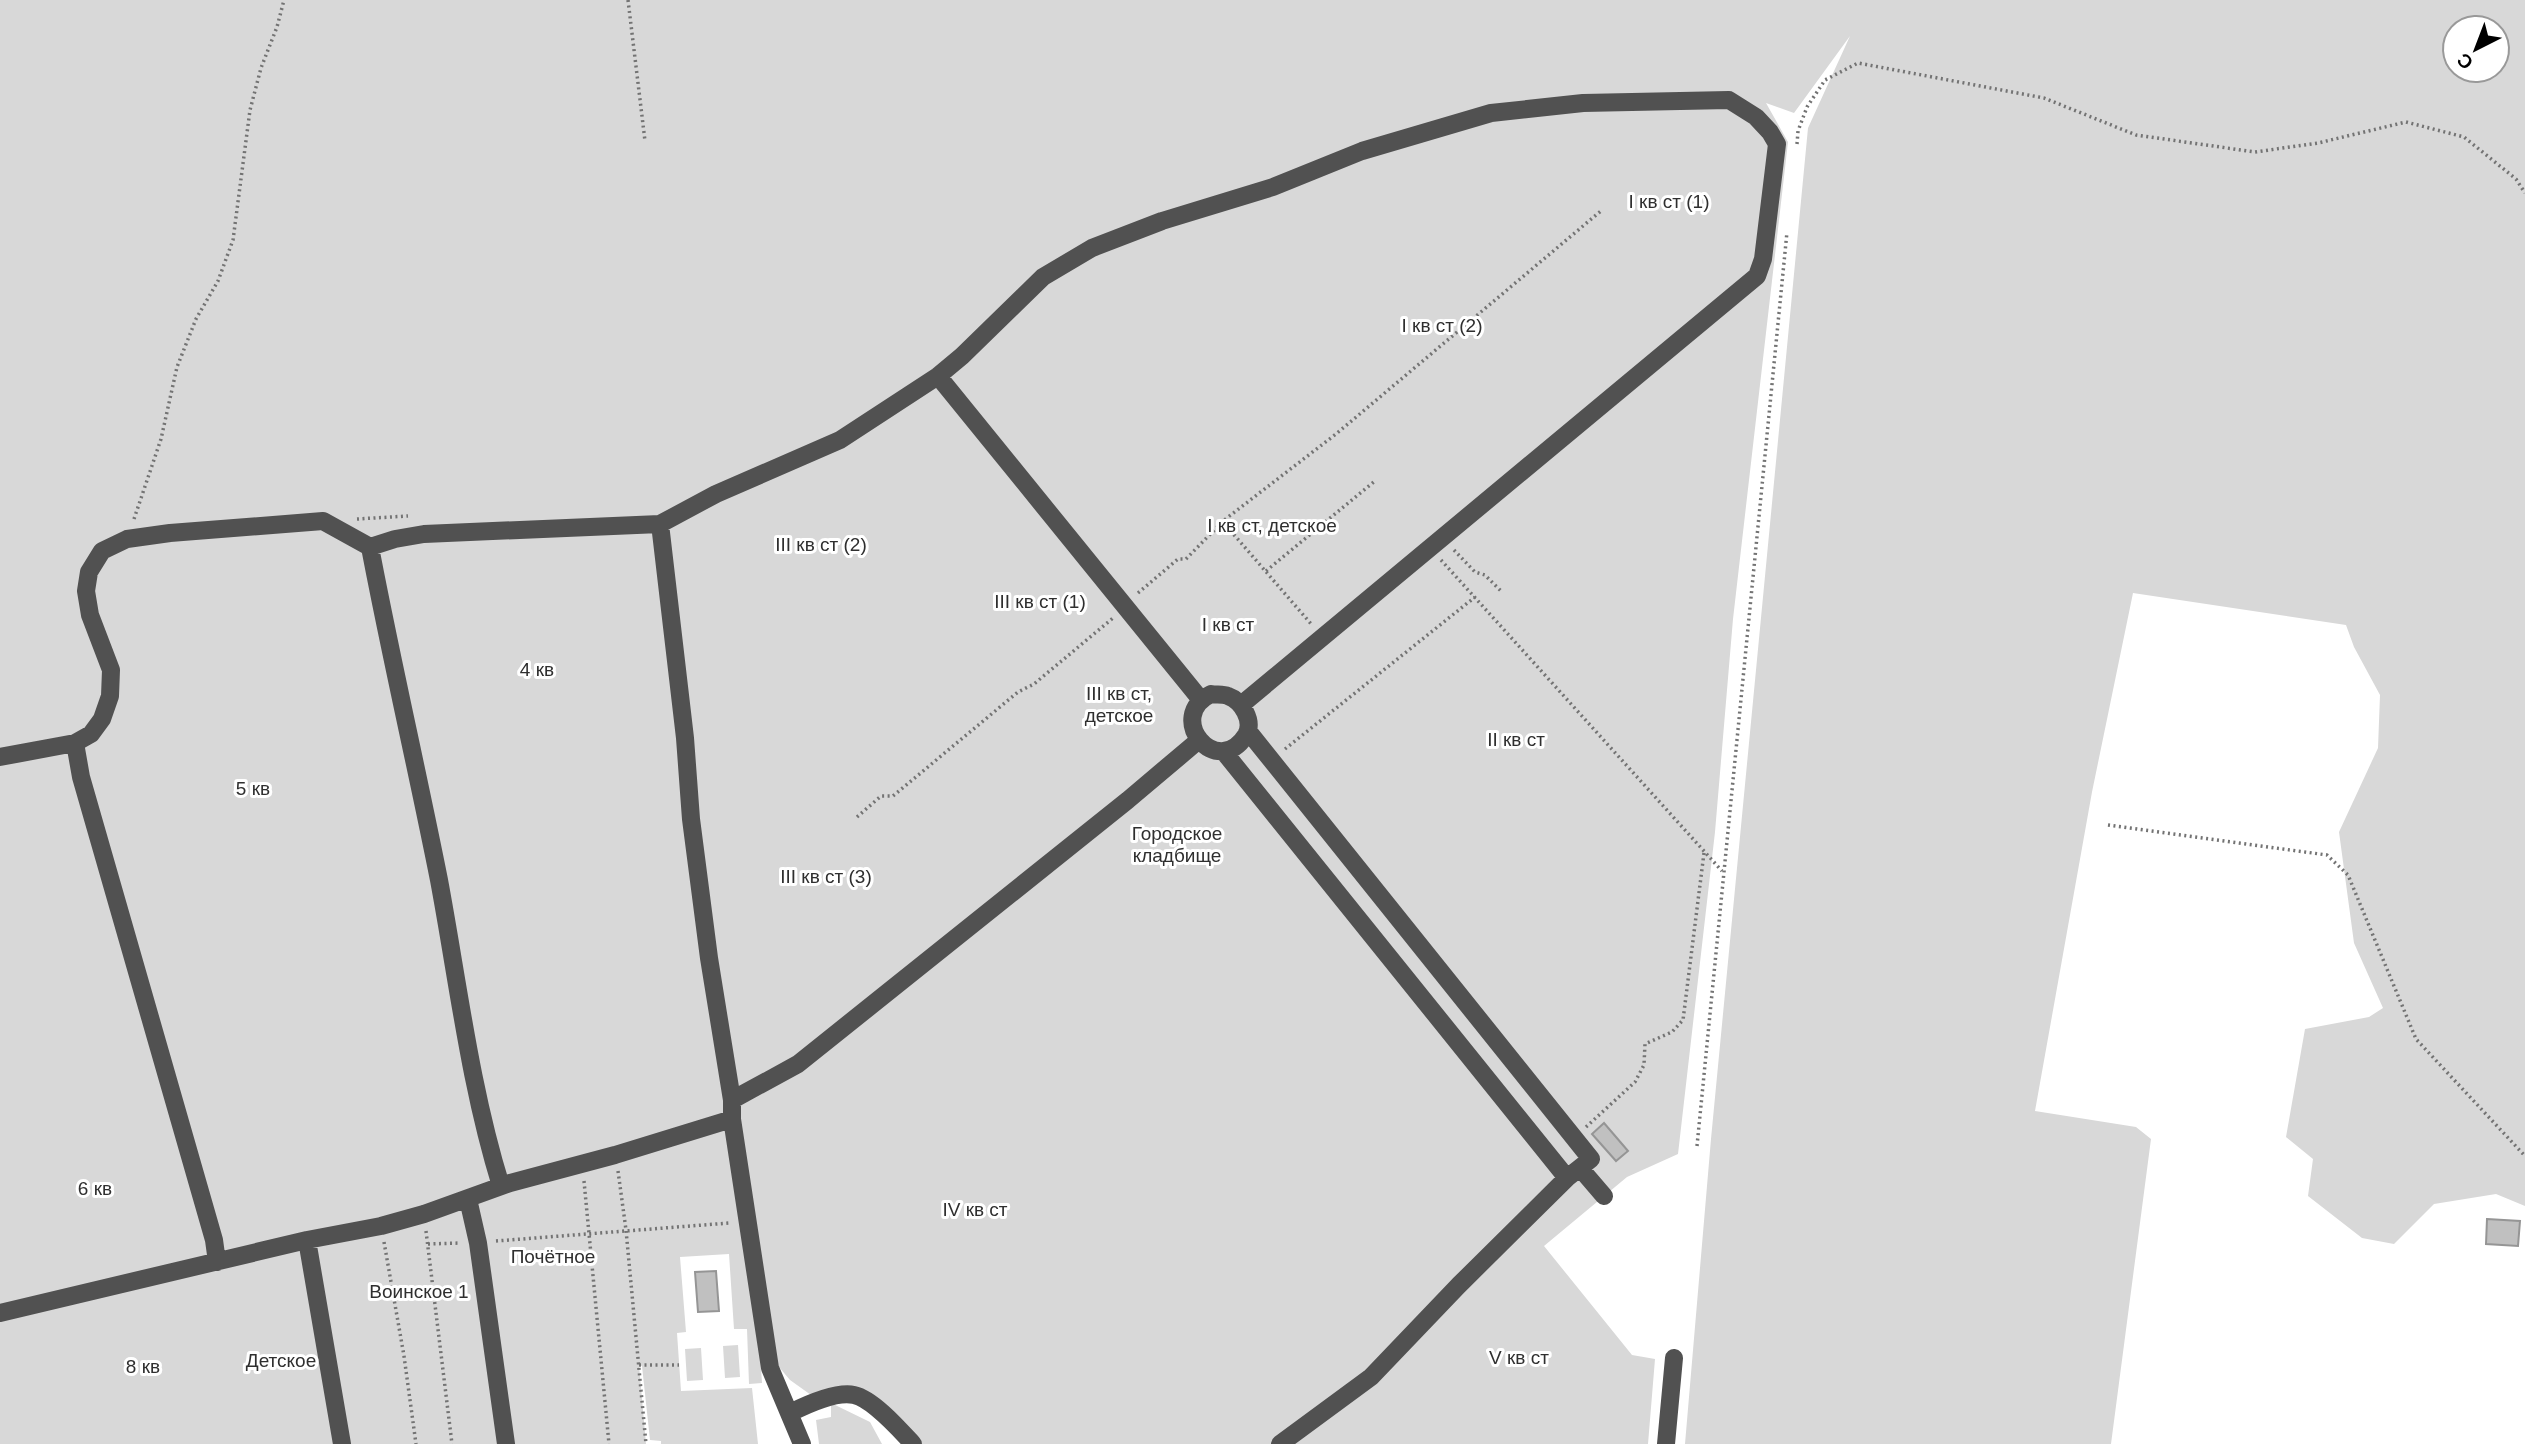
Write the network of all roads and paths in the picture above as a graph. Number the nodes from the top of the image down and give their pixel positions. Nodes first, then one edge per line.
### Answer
1 (284, 0) edge
2 (628, 0) edge
3 (645, 141) dead end
4 (1797, 145) dead end
5 (2525, 193) edge
6 (1602, 210) dead end
7 (1788, 227) dead end
8 (938, 376) junction
9 (1375, 481) dead end
10 (1223, 521) junction
11 (660, 524) junction
12 (127, 540) junction
13 (1437, 543) junction
14 (370, 547) junction
15 (1266, 572) junction
16 (1501, 591) dead end
17 (1475, 597) junction
18 (1124, 607) junction
19 (1322, 637) junction
20 (1201, 699) junction
21 (1241, 705) junction
22 (1248, 732) junction
23 (1199, 740) junction
24 (75, 743) junction
25 (1224, 752) junction
26 (0, 757) edge
27 (1271, 760) junction
28 (857, 817) dead end
29 (2108, 825) dead end
30 (1704, 851) junction
31 (1722, 871) junction
32 (732, 1100) junction
33 (732, 1119) junction
34 (1574, 1137) junction
35 (1697, 1146) dead end
36 (615, 1155) junction
37 (2525, 1156) edge
38 (583, 1165) junction
39 (1573, 1173) junction
40 (501, 1186) junction
41 (1604, 1196) dead end
42 (468, 1199) junction
43 (424, 1214) junction
44 (749, 1222) junction
45 (381, 1226) junction
46 (626, 1230) junction
47 (589, 1233) junction
48 (307, 1240) junction
49 (478, 1243) junction
50 (428, 1244) junction
51 (216, 1262) junction
52 (0, 1313) edge
53 (1674, 1358) dead end
54 (679, 1364) dead end
55 (639, 1365) junction
56 (790, 1413) junction
57 (342, 1444) edge
58 (416, 1444) edge
59 (452, 1444) edge
60 (506, 1444) edge
61 (609, 1444) edge
62 (646, 1444) edge
63 (802, 1444) edge
64 (914, 1444) edge
65 (1280, 1444) edge
66 (1666, 1444) edge

1 - 12 path
2 - 3 path
4 - 5 path
6 - 10 path
7 - 31 path
8 - 11 street
8 - 13 street
8 - 18 street
9 - 15 path
10 - 15 path
10 - 18 path
11 - 14 street
11 - 32 street
12 - 14 street
12 - 24 street
13 - 16 path
13 - 17 path
13 - 19 street
14 - 40 street
15 - 19 path
17 - 27 path
17 - 30 path
18 - 20 street
18 - 28 path
19 - 21 street
20 - 21 street
20 - 23 street
21 - 22 street
22 - 25 street
22 - 27 street
23 - 25 street
23 - 32 street
24 - 26 street
24 - 51 street
25 - 39 street
27 - 34 street
29 - 37 path
30 - 31 path
30 - 34 path
31 - 35 path
32 - 33 street
33 - 36 street
33 - 44 street
34 - 39 street
36 - 38 street
36 - 46 path
38 - 40 street
38 - 47 path
39 - 41 street
39 - 65 street
40 - 42 street
42 - 43 street
42 - 49 street
43 - 45 street
43 - 50 path
44 - 46 path
44 - 56 street
45 - 48 street
45 - 58 path
46 - 47 path
46 - 55 path
47 - 49 path
47 - 61 path
48 - 51 street
48 - 57 street
49 - 50 path
49 - 60 street
50 - 59 path
51 - 52 street
53 - 66 street
54 - 55 path
55 - 62 path
56 - 63 street
56 - 64 street

